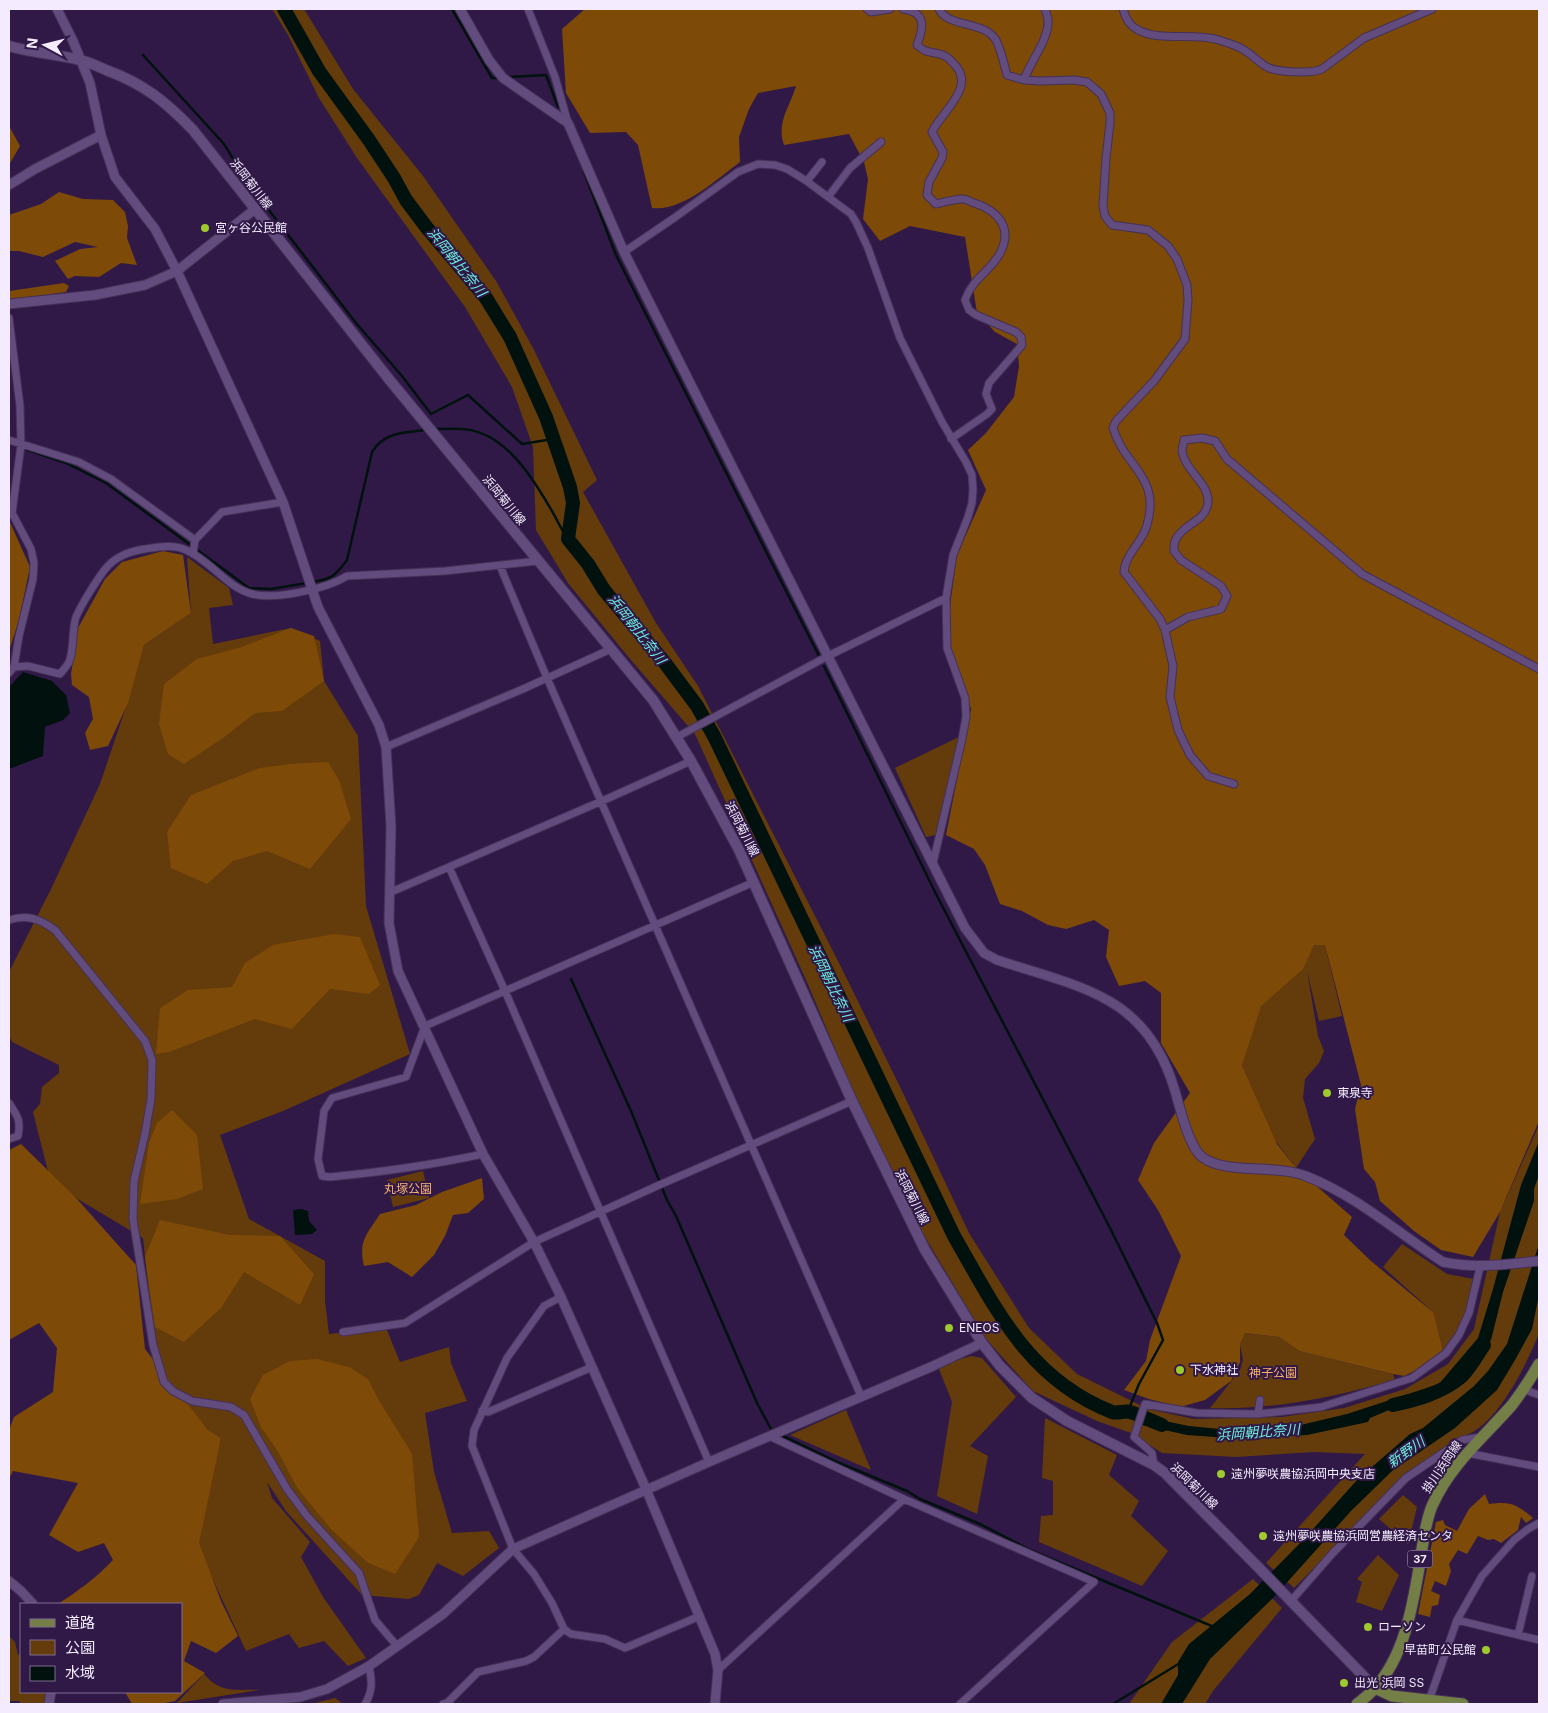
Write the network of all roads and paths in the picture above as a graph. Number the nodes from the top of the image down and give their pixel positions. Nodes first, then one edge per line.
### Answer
1 (57, 9) edge
2 (460, 9) edge
3 (528, 9) edge
4 (867, 9) edge
5 (890, 9) edge
6 (903, 9) edge
7 (939, 9) edge
8 (1045, 9) edge
9 (1123, 9) edge
10 (1432, 9) edge
11 (9, 46) edge
12 (81, 60) junction
13 (1024, 80) junction
14 (568, 123) junction
15 (101, 135) junction
16 (880, 142) dead end
17 (822, 162) dead end
18 (806, 181) junction
19 (9, 185) edge
20 (828, 197) junction
21 (255, 209) junction
22 (624, 252) junction
23 (178, 270) junction
24 (9, 304) edge
25 (9, 318) edge
26 (951, 439) junction
27 (9, 440) edge
28 (21, 445) junction
29 (283, 502) junction
30 (10, 513) edge
31 (195, 540) junction
32 (193, 554) junction
33 (538, 562) junction
34 (500, 566) junction
35 (312, 590) junction
36 (946, 598) junction
37 (1165, 630) junction
38 (611, 649) junction
39 (828, 656) junction
40 (14, 667) junction
41 (1539, 669) edge
42 (9, 673) edge
43 (547, 678) junction
44 (677, 737) junction
45 (386, 747) junction
46 (691, 761) junction
47 (1234, 784) dead end
48 (602, 801) junction
49 (933, 863) junction
50 (449, 867) junction
51 (754, 882) junction
52 (391, 892) junction
53 (9, 920) edge
54 (655, 925) junction
55 (505, 991) junction
56 (425, 1026) junction
57 (852, 1101) junction
58 (9, 1104) edge
59 (9, 1139) edge
60 (751, 1146) junction
61 (483, 1154) junction
62 (601, 1212) junction
63 (534, 1242) junction
64 (1539, 1261) edge
65 (1483, 1266) junction
66 (561, 1296) junction
67 (343, 1332) dead end
68 (982, 1343) junction
69 (1539, 1364) edge
70 (592, 1367) junction
71 (1539, 1377) edge
72 (1526, 1386) junction
73 (1539, 1395) edge
74 (861, 1396) junction
75 (1260, 1400) dead end
76 (482, 1411) junction
77 (1258, 1414) junction
78 (770, 1436) junction
79 (1481, 1437) junction
80 (1467, 1452) junction
81 (709, 1462) junction
82 (1154, 1465) junction
83 (1539, 1467) edge
84 (646, 1489) junction
85 (904, 1499) junction
86 (1539, 1523) edge
87 (513, 1549) junction
88 (1532, 1576) dead end
89 (9, 1581) edge
90 (1290, 1600) junction
91 (32, 1603) edge
92 (700, 1616) junction
93 (1457, 1620) junction
94 (564, 1629) junction
95 (1518, 1635) junction
96 (1539, 1640) edge
97 (397, 1646) junction
98 (369, 1666) junction
99 (718, 1670) junction
100 (1375, 1688) junction
101 (1427, 1702) edge
102 (223, 1704) edge
103 (365, 1704) edge
104 (443, 1704) edge
105 (715, 1704) edge
106 (960, 1704) edge
107 (1358, 1704) edge
108 (1463, 1704) edge

1 - 12 street
2 - 14 street
3 - 14 street
4 - 5 street
6 - 26 street
7 - 13 street
8 - 13 street
9 - 10 street
11 - 12 main road, 浜岡菊川線
12 - 15 street
12 - 21 main road, 浜岡菊川線
13 - 37 street
14 - 22 street
15 - 19 street
15 - 23 street
16 - 20 street
17 - 18 street
18 - 20 street
18 - 22 street
20 - 26 street
21 - 23 street
21 - 33 main road, 浜岡菊川線
22 - 39 street
23 - 24 street
23 - 29 street
25 - 28 street
26 - 36 street
27 - 28 street
28 - 30 street
28 - 31 street
29 - 31 street
29 - 35 street
30 - 40 street
31 - 32 street
32 - 35 street
32 - 40 street
33 - 34 street
33 - 38 main road, 浜岡菊川線
34 - 35 street
34 - 43 street
35 - 45 street
36 - 39 street
36 - 49 street
37 - 41 street
37 - 47 street
38 - 43 street
38 - 44 main road, 浜岡菊川線
39 - 44 street
39 - 49 street
40 - 42 street
43 - 45 street
43 - 48 street
44 - 46 main road, 浜岡菊川線
45 - 52 street
46 - 48 street
46 - 51 main road, 浜岡菊川線
48 - 50 street
48 - 54 street
49 - 65 street
50 - 52 street
50 - 55 street
51 - 54 street
51 - 57 main road, 浜岡菊川線
52 - 56 street
53 - 97 street
54 - 55 street
54 - 60 street
55 - 56 street
55 - 62 street
56 - 61 street
56 - 61 street
57 - 60 street
57 - 68 main road, 浜岡菊川線
58 - 59 street
60 - 62 street
60 - 74 street
61 - 63 street
62 - 63 street
62 - 81 street
63 - 66 street
63 - 67 street
64 - 65 street
65 - 77 street
66 - 70 street
66 - 76 street
68 - 74 street
68 - 82 main road, 浜岡菊川線
69 - 72 main road, 掛川浜岡線 / 37
70 - 76 street
70 - 84 street
71 - 72 street
72 - 73 street
72 - 79 main road, 掛川浜岡線 / 37
74 - 78 street
75 - 77 street
76 - 87 street
77 - 82 street
78 - 81 street
78 - 85 street
79 - 80 main road, 掛川浜岡線 / 37
79 - 90 street
80 - 83 street
80 - 100 main road, 掛川浜岡線 / 37
81 - 84 street
82 - 90 main road, 浜岡菊川線
84 - 87 street
84 - 92 street
85 - 99 street
85 - 106 street
86 - 93 street
87 - 94 street
87 - 97 street
88 - 95 street
89 - 91 street
90 - 100 main road, 浜岡菊川線
92 - 94 street
92 - 99 street
93 - 95 street
93 - 101 street
94 - 104 street
95 - 96 street
97 - 98 street
98 - 102 street
98 - 103 street
99 - 105 street
100 - 101 main road
100 - 107 main road, 掛川浜岡線 / 37
101 - 108 main road

